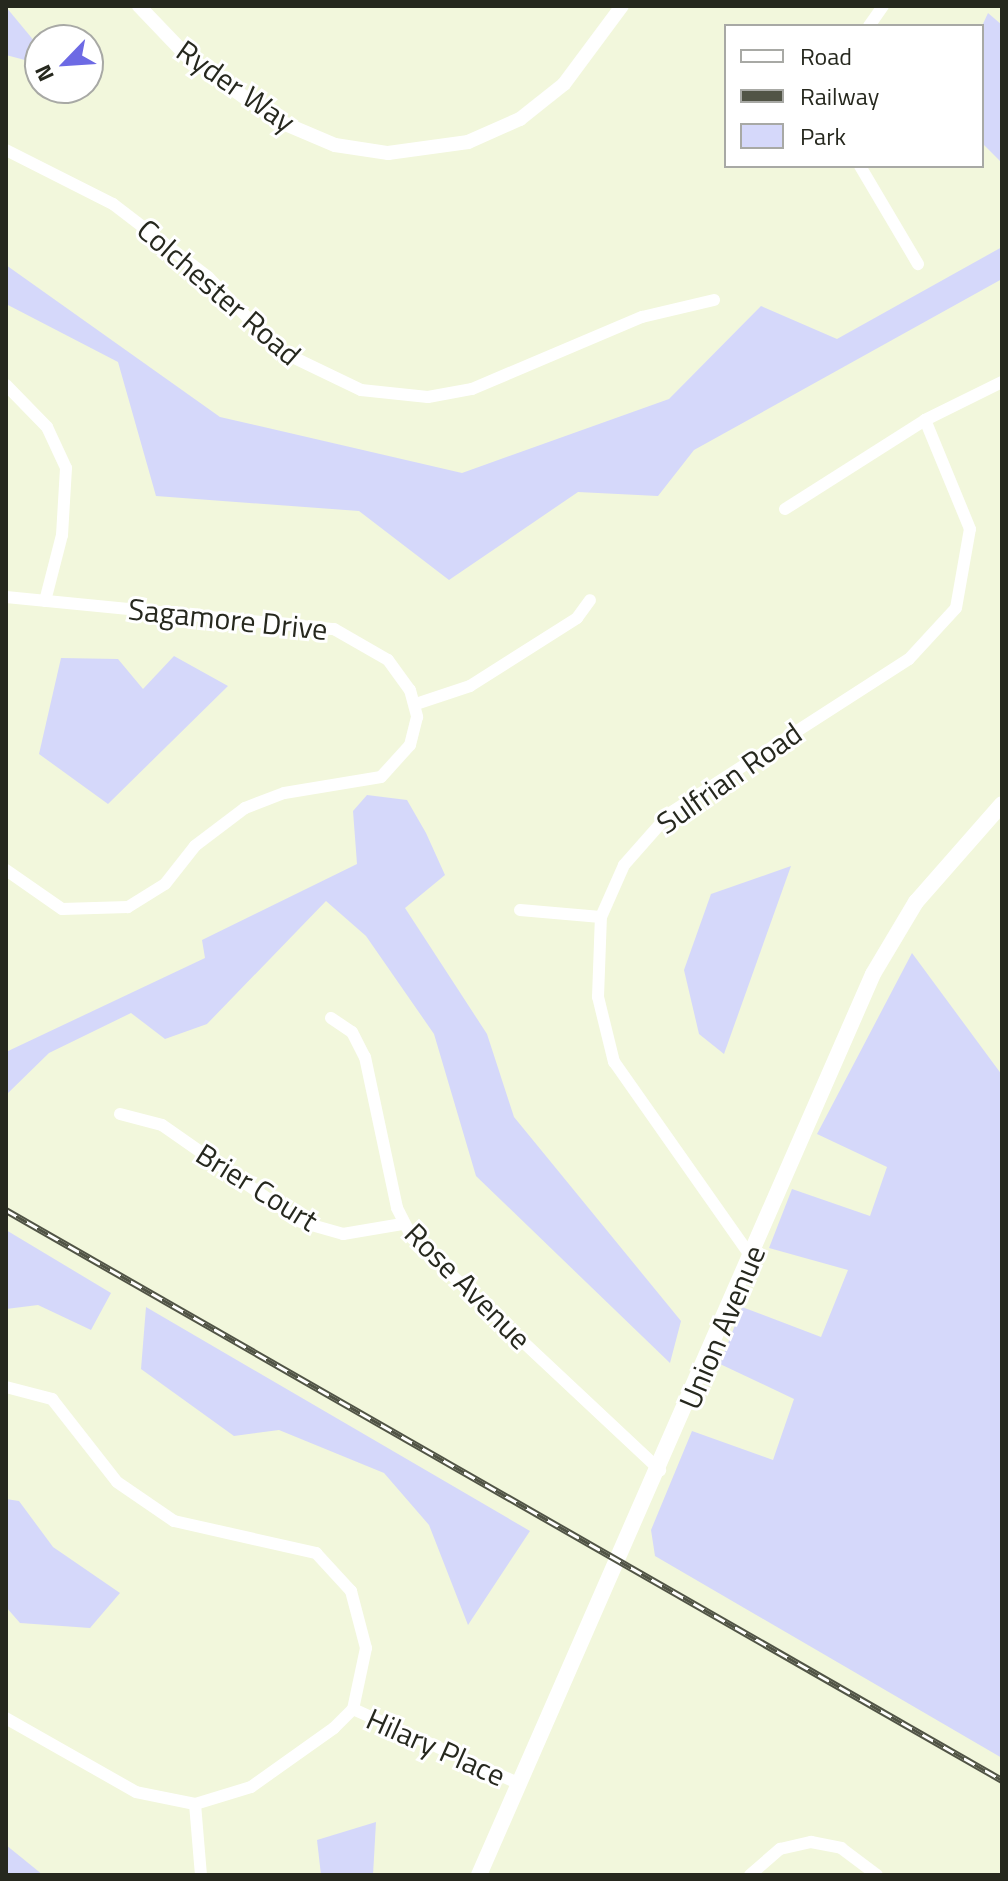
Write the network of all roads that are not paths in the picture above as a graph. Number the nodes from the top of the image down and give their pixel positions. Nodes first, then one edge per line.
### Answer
1 (139, 6) edge
2 (622, 6) edge
3 (883, 6) edge
4 (870, 24) edge
5 (6, 150) edge
6 (861, 168) edge
7 (918, 264) dead end
8 (714, 300) dead end
9 (1002, 382) edge
10 (6, 385) edge
11 (925, 420) junction
12 (785, 509) dead end
13 (6, 597) edge
14 (590, 600) dead end
15 (45, 601) junction
16 (416, 704) junction
17 (1002, 804) edge
18 (6, 870) edge
19 (520, 910) dead end
20 (601, 917) junction
21 (331, 1018) dead end
22 (120, 1114) dead end
23 (402, 1224) junction
24 (752, 1258) junction
25 (6, 1387) edge
26 (660, 1470) junction
27 (353, 1709) junction
28 (6, 1718) edge
29 (520, 1784) junction
30 (195, 1804) junction
31 (201, 1875) edge
32 (479, 1875) edge
33 (750, 1875) edge
34 (877, 1875) edge

1 - 2 street, Ryder Way
3 - 4 street
5 - 8 street, Colchester Road
6 - 7 street
9 - 11 street
10 - 15 street
11 - 12 street
11 - 20 street, Sulfrian Road
13 - 15 street, Sagamore Drive
14 - 16 street
15 - 16 street, Sagamore Drive
16 - 18 street
17 - 24 main road, Union Avenue
19 - 20 street
20 - 24 street, Sulfrian Road
21 - 23 street, Rose Avenue
22 - 23 street, Brier Court
23 - 26 street, Rose Avenue
24 - 26 main road, Union Avenue
25 - 27 street
26 - 29 main road, Union Avenue
27 - 29 street, Hilary Place
27 - 30 street
28 - 30 street
29 - 32 main road, Union Avenue
30 - 31 street
33 - 34 street

